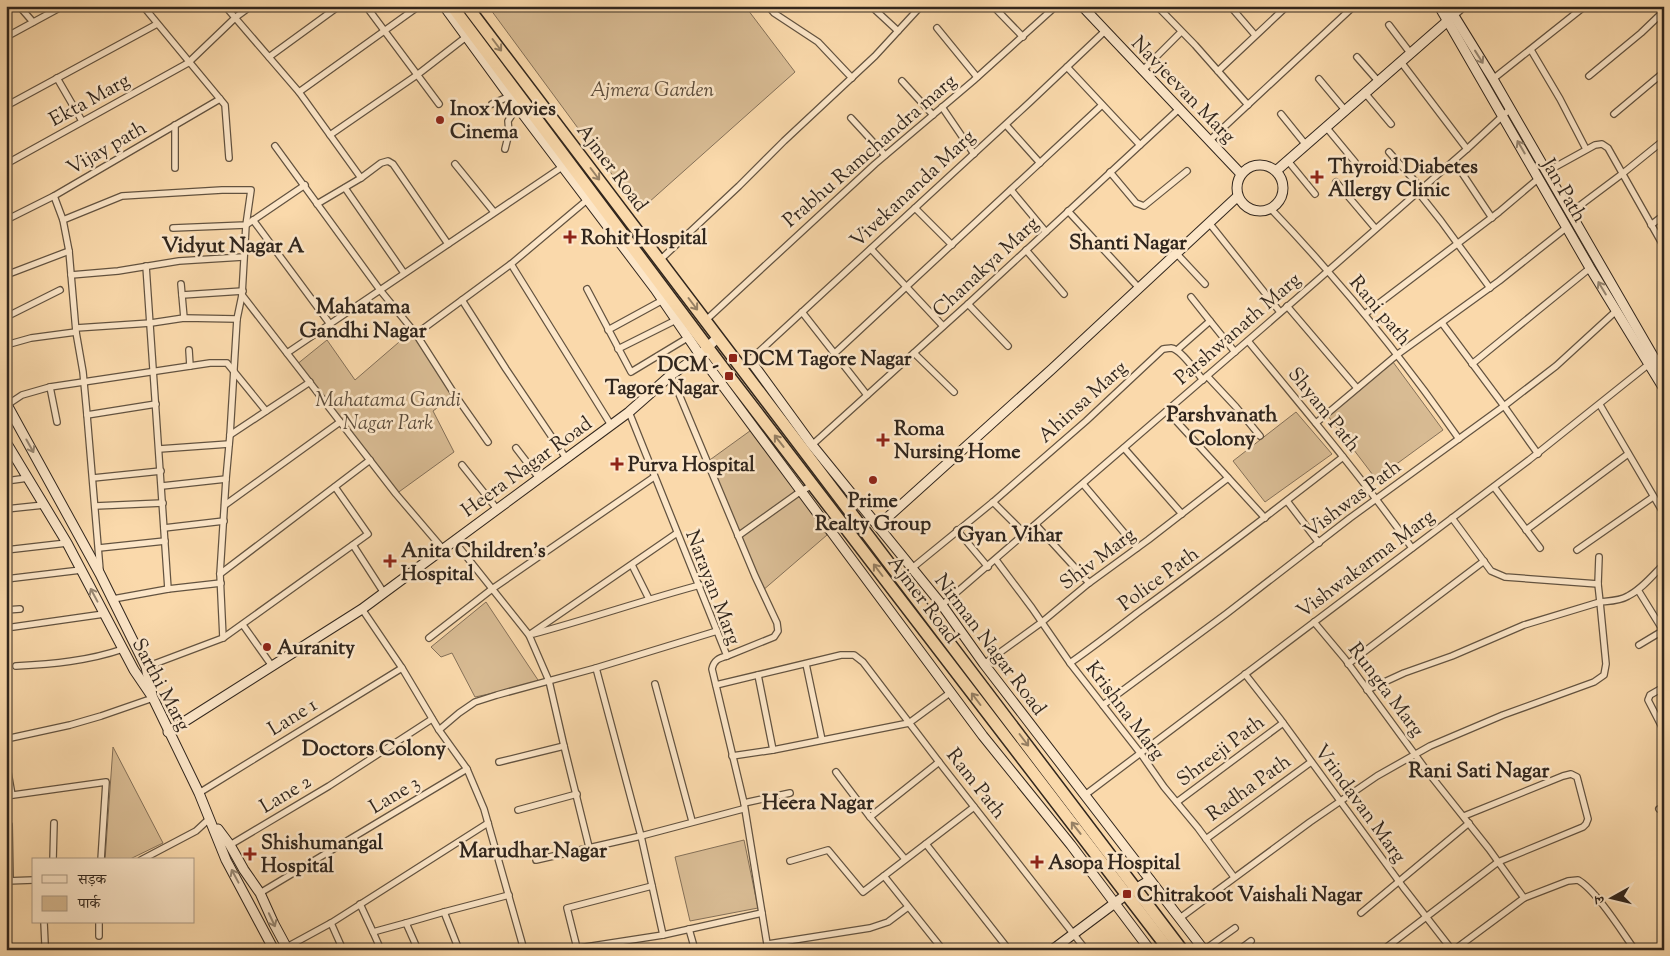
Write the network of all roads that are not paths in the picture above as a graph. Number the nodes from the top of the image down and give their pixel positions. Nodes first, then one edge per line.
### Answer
1 (19, 6) edge
2 (63, 6) edge
3 (143, 6) edge
4 (225, 6) edge
5 (250, 6) edge
6 (339, 6) edge
7 (366, 6) edge
8 (418, 6) edge
9 (444, 6) edge
10 (452, 6) edge
11 (467, 6) edge
12 (768, 6) edge
13 (872, 6) edge
14 (921, 6) edge
15 (993, 6) edge
16 (1056, 6) edge
17 (1082, 6) edge
18 (1157, 6) edge
19 (1230, 6) edge
20 (1287, 6) edge
21 (1354, 6) edge
22 (1439, 6) edge
23 (1448, 6) edge
24 (1465, 6) edge
25 (1585, 6) edge
26 (1664, 11) edge
27 (236, 17) junction
28 (1451, 18) junction
29 (34, 22) junction
30 (157, 24) junction
31 (1389, 25) dead end
32 (937, 28) dead end
33 (384, 30) junction
34 (898, 31) junction
35 (1105, 31) junction
36 (1181, 32) junction
37 (1023, 36) junction
38 (1255, 36) junction
39 (6, 37) edge
40 (466, 37) junction
41 (1530, 50) junction
42 (1411, 54) junction
43 (269, 57) junction
44 (1357, 57) dead end
45 (1401, 62) junction
46 (188, 63) junction
47 (1067, 68) junction
48 (1142, 71) junction
49 (1218, 71) junction
50 (1664, 72) edge
51 (417, 74) junction
52 (1588, 76) dead end
53 (977, 77) junction
54 (57, 78) junction
55 (852, 78) junction
56 (1319, 79) dead end
57 (1493, 79) junction
58 (902, 81) dead end
59 (1378, 81) junction
60 (299, 92) junction
61 (1365, 93) junction
62 (510, 96) junction
63 (220, 99) junction
64 (439, 104) dead end
65 (492, 104) dead end
66 (1102, 105) junction
67 (1248, 105) junction
68 (6, 106) edge
69 (517, 107) junction
70 (942, 107) junction
71 (1179, 109) junction
72 (1510, 109) junction
73 (1345, 110) junction
74 (1281, 114) dead end
75 (1614, 114) dead end
76 (932, 115) junction
77 (1502, 116) junction
78 (851, 118) dead end
79 (82, 122) junction
80 (1391, 124) dead end
81 (175, 125) junction
82 (1006, 125) junction
83 (1326, 127) junction
84 (330, 135) junction
85 (1664, 140) edge
86 (1209, 142) junction
87 (1140, 145) junction
88 (1306, 145) junction
89 (275, 146) dead end
90 (505, 149) dead end
91 (1467, 149) junction
92 (1586, 149) junction
93 (1389, 152) dead end
94 (974, 154) junction
95 (885, 155) junction
96 (229, 158) dead end
97 (1288, 161) junction
98 (1454, 161) junction
99 (1355, 162) dead end
100 (1040, 163) junction
101 (6, 164) edge
102 (455, 164) dead end
103 (562, 167) junction
104 (175, 168) dead end
105 (1187, 171) dead end
106 (1276, 171) junction
107 (1110, 172) junction
108 (1241, 174) junction
109 (1622, 174) junction
110 (1542, 175) junction
111 (361, 178) junction
112 (1336, 182) dead end
113 (304, 185) junction
114 (345, 188) junction
115 (1011, 190) junction
116 (1420, 190) junction
117 (1315, 194) dead end
118 (54, 196) junction
119 (1238, 196) junction
120 (586, 200) junction
121 (317, 204) junction
122 (915, 208) junction
123 (1270, 208) junction
124 (1068, 211) junction
125 (494, 212) junction
126 (1570, 212) junction
127 (1664, 215) edge
128 (1492, 218) junction
129 (6, 220) edge
130 (63, 220) junction
131 (253, 220) junction
132 (1210, 224) junction
133 (246, 225) junction
134 (1651, 225) junction
135 (1566, 227) junction
136 (173, 228) dead end
137 (1375, 228) junction
138 (1046, 232) junction
139 (448, 244) junction
140 (952, 245) junction
141 (1458, 245) junction
142 (1664, 247) edge
143 (871, 249) junction
144 (1026, 250) junction
145 (69, 251) junction
146 (1177, 254) junction
147 (243, 257) junction
148 (660, 260) junction
149 (512, 264) junction
150 (146, 266) junction
151 (1590, 268) junction
152 (1327, 271) junction
153 (404, 273) junction
154 (71, 275) junction
155 (6, 276) edge
156 (181, 284) dead end
157 (1205, 284) dead end
158 (907, 287) junction
159 (1140, 288) junction
160 (1490, 288) junction
161 (587, 289) dead end
162 (60, 290) dead end
163 (380, 290) junction
164 (243, 293) junction
165 (1064, 294) dead end
166 (182, 295) junction
167 (1191, 297) dead end
168 (462, 300) junction
169 (663, 300) junction
170 (968, 304) junction
171 (1287, 306) junction
172 (1616, 311) junction
173 (802, 312) junction
174 (1280, 312) junction
175 (1365, 314) junction
176 (6, 317) edge
177 (184, 318) junction
178 (236, 319) junction
179 (676, 320) junction
180 (705, 320) junction
181 (1210, 322) junction
182 (151, 323) junction
183 (1442, 323) junction
184 (330, 324) junction
185 (943, 326) junction
186 (76, 330) junction
187 (608, 330) junction
188 (416, 334) junction
189 (688, 337) junction
190 (718, 337) junction
191 (1248, 341) junction
192 (6, 345) edge
193 (1008, 346) dead end
194 (618, 348) junction
195 (188, 350) dead end
196 (1176, 350) junction
197 (703, 351) junction
198 (1235, 352) junction
199 (835, 353) junction
200 (914, 353) junction
201 (287, 354) junction
202 (1398, 354) junction
203 (1664, 355) edge
204 (1652, 362) junction
205 (745, 364) junction
206 (1472, 364) junction
207 (190, 366) junction
208 (154, 370) junction
209 (233, 370) junction
210 (671, 375) junction
211 (1664, 375) edge
212 (1205, 378) junction
213 (83, 382) junction
214 (310, 382) junction
215 (50, 387) junction
216 (1357, 388) junction
217 (1664, 389) edge
218 (954, 392) dead end
219 (867, 395) junction
220 (7, 404) edge
221 (156, 404) junction
222 (1600, 405) junction
223 (1504, 406) junction
224 (266, 410) junction
225 (1167, 411) junction
226 (629, 412) junction
227 (87, 415) junction
228 (57, 422) dead end
229 (340, 422) junction
230 (1316, 423) junction
231 (611, 425) junction
232 (230, 435) junction
233 (1260, 436) dead end
234 (1460, 439) junction
235 (6, 442) edge
236 (488, 442) dead end
237 (229, 444) junction
238 (812, 445) junction
239 (516, 448) dead end
240 (1124, 448) junction
241 (159, 449) junction
242 (1538, 454) junction
243 (1628, 454) junction
244 (1344, 457) junction
245 (566, 458) junction
246 (370, 460) junction
247 (462, 465) dead end
248 (160, 471) junction
249 (654, 477) junction
250 (28, 478) junction
251 (93, 478) junction
252 (539, 478) junction
253 (1228, 478) junction
254 (226, 479) junction
255 (6, 481) edge
256 (1083, 484) junction
257 (813, 485) junction
258 (162, 486) junction
259 (335, 487) junction
260 (1494, 487) junction
261 (801, 491) junction
262 (1653, 497) junction
263 (1376, 498) junction
264 (1287, 501) junction
265 (993, 502) junction
266 (163, 503) junction
267 (225, 504) junction
268 (44, 505) junction
269 (95, 506) junction
270 (6, 509) edge
271 (497, 509) junction
272 (1182, 514) junction
273 (1664, 514) edge
274 (1265, 518) junction
275 (1452, 518) junction
276 (224, 521) junction
277 (1036, 525) junction
278 (878, 526) junction
279 (164, 528) junction
280 (957, 530) junction
281 (1526, 530) junction
282 (677, 533) junction
283 (1025, 534) junction
284 (79, 535) junction
285 (738, 536) junction
286 (66, 541) junction
287 (165, 541) junction
288 (454, 541) junction
289 (1318, 543) junction
290 (352, 545) junction
291 (99, 548) junction
292 (1138, 548) junction
293 (1412, 548) junction
294 (1540, 548) dead end
295 (6, 550) edge
296 (443, 550) junction
297 (1577, 550) dead end
298 (1599, 557) dead end
299 (996, 560) junction
300 (1484, 562) junction
301 (1664, 564) edge
302 (632, 565) junction
303 (988, 566) junction
304 (911, 569) junction
305 (81, 570) junction
306 (100, 574) junction
307 (220, 574) junction
308 (6, 579) edge
309 (1089, 582) junction
310 (221, 583) junction
311 (1598, 584) junction
312 (700, 585) junction
313 (168, 589) junction
314 (492, 589) junction
315 (1638, 590) junction
316 (384, 593) junction
317 (112, 599) junction
318 (649, 599) junction
319 (1600, 602) junction
320 (942, 605) junction
321 (20, 609) dead end
322 (362, 609) junction
323 (6, 610) edge
324 (104, 614) junction
325 (1042, 622) junction
326 (1314, 622) junction
327 (243, 625) junction
328 (6, 628) edge
329 (717, 631) junction
330 (1663, 631) edge
331 (529, 635) junction
332 (223, 638) junction
333 (429, 638) dead end
334 (1639, 645) dead end
335 (123, 649) junction
336 (727, 656) junction
337 (1070, 663) junction
338 (806, 664) junction
339 (984, 664) junction
340 (1348, 664) junction
341 (16, 666) dead end
342 (272, 666) junction
343 (146, 667) junction
344 (402, 668) junction
345 (596, 668) junction
346 (1245, 674) junction
347 (758, 675) junction
348 (550, 681) junction
349 (655, 684) dead end
350 (716, 685) junction
351 (1664, 687) edge
352 (1367, 690) junction
353 (951, 692) junction
354 (152, 698) junction
355 (1103, 705) junction
356 (432, 719) junction
357 (909, 723) junction
358 (1283, 723) junction
359 (439, 730) junction
360 (1664, 731) edge
361 (168, 732) junction
362 (6, 739) edge
363 (822, 740) junction
364 (564, 746) junction
365 (773, 750) junction
366 (1141, 754) junction
367 (1415, 754) junction
368 (732, 756) junction
369 (6, 761) edge
370 (499, 762) dead end
371 (939, 762) junction
372 (1311, 762) junction
373 (467, 770) junction
374 (836, 772) dead end
375 (199, 792) junction
376 (790, 793) dead end
377 (577, 794) junction
378 (9, 795) edge
379 (1085, 795) junction
380 (1177, 802) junction
381 (1341, 802) junction
382 (744, 806) junction
383 (974, 807) junction
384 (518, 810) dead end
385 (1464, 816) junction
386 (870, 817) junction
387 (210, 818) junction
388 (692, 821) junction
389 (54, 823) dead end
390 (488, 823) junction
391 (1469, 823) junction
392 (9, 825) dead end
393 (641, 836) junction
394 (1206, 839) junction
395 (926, 844) junction
396 (230, 845) junction
397 (590, 847) junction
398 (53, 858) edge
399 (101, 858) edge
400 (145, 858) edge
401 (905, 859) junction
402 (536, 860) dead end
403 (790, 861) dead end
404 (1498, 862) junction
405 (884, 876) junction
406 (1234, 877) junction
407 (32, 880) edge
408 (1150, 880) junction
409 (8, 881) edge
410 (1398, 881) junction
411 (652, 886) junction
412 (1131, 891) junction
413 (260, 893) junction
414 (508, 896) junction
415 (1524, 898) junction
416 (248, 900) junction
417 (1114, 903) junction
418 (360, 904) junction
419 (908, 907) junction
420 (444, 912) junction
421 (762, 913) junction
422 (1361, 913) dead end
423 (1426, 916) junction
424 (1180, 918) junction
425 (331, 923) junction
426 (406, 923) junction
427 (44, 924) edge
428 (99, 924) edge
429 (1166, 928) junction
430 (1235, 928) dead end
431 (689, 929) junction
432 (373, 932) junction
433 (1074, 933) junction
434 (663, 935) junction
435 (98, 936) dead end
436 (1251, 941) dead end
437 (616, 942) junction
438 (45, 944) dead end
439 (768, 947) edge
440 (287, 948) edge
441 (577, 948) junction
442 (274, 950) edge
443 (344, 950) edge
444 (381, 950) edge
445 (418, 950) edge
446 (459, 950) edge
447 (524, 950) edge
448 (566, 950) edge
449 (619, 950) edge
450 (695, 950) edge
451 (944, 950) edge
452 (1009, 950) edge
453 (1052, 950) edge
454 (1086, 950) edge
455 (1150, 950) edge
456 (1169, 950) edge
457 (1182, 950) edge
458 (1204, 950) edge
459 (1239, 950) edge
460 (1383, 950) edge
461 (1453, 950) edge
462 (1635, 950) edge

1 - 29 street
2 - 29 street
3 - 30 street
4 - 27 street
5 - 27 street, Ekta Marg
6 - 43 street
7 - 33 street
8 - 33 street
9 - 40 street
10 - 197 highway, Ajmer Road
11 -> 148 highway, Ajmer Road
12 - 55 street
13 - 34 street
14 - 34 street
15 - 37 street
16 - 37 street, Prabhu Ramchandra marg
17 - 35 street, Navjeevan Marg
18 - 36 street
19 - 38 street
20 - 38 street
21 - 67 street
22 - 28 street, Jan Path
23 - 28 street, Jan Path
24 - 28 street
25 - 41 street
26 - 52 street
27 - 43 street
27 - 46 street, Ekta Marg
28 - 42 street
28 -> 57 street, Jan Path
28 - 77 street, Jan Path
29 - 39 street
30 - 46 street
30 - 54 street
31 - 42 street
32 - 53 street
33 - 51 street
33 - 60 street
34 - 55 street
35 - 47 street, Vivekananda Marg
35 - 48 street, Navjeevan Marg
36 - 48 street
36 - 49 street
37 - 53 street, Prabhu Ramchandra marg
38 - 49 street
40 - 51 street
40 - 62 street
41 - 57 street
41 - 92 street
42 - 45 street
43 - 60 street
44 - 59 street
45 - 59 street
45 - 91 street
46 - 63 street
46 - 79 street, Ekta Marg
47 - 66 street
47 - 82 street, Vivekananda Marg
48 - 71 street, Navjeevan Marg
49 - 67 street
50 - 75 street
51 - 64 street
51 - 84 street
53 - 70 street, Prabhu Ramchandra marg
54 - 68 street
54 - 79 street
55 - 148 street
56 - 73 street
57 - 72 street, Jan Path
58 - 76 street
59 - 61 street
60 - 84 street
61 - 73 street
61 - 80 street
62 - 65 street
62 - 69 street
63 - 81 street, Vijay path
63 - 96 street
66 - 87 street
66 - 100 street
67 - 86 street
69 - 90 street
69 - 103 street
70 - 76 street, Prabhu Ramchandra marg
70 - 94 street
71 - 86 street, Navjeevan Marg
71 - 87 street, Chanakya Marg
72 - 77 street, Parshwanath Marg
72 - 110 street, Jan Path
73 - 83 street
74 - 88 street
76 - 95 street, Prabhu Ramchandra marg
77 - 91 street, Parshwanath Marg
110 -> 77 street, Jan Path
78 - 95 street
79 - 101 street, Ekta Marg
81 - 104 street
81 - 118 street, Vijay path
82 - 94 street, Vivekananda Marg
82 - 100 street
83 - 88 street
83 - 99 street
84 - 111 street
85 - 109 street
86 - 108 street, Navjeevan Marg
87 - 107 street, Chanakya Marg
88 - 97 street
89 - 113 street
91 - 98 street, Parshwanath Marg
92 - 109 street
92 - 110 street
93 - 116 street
94 - 122 street, Vivekananda Marg
95 - 180 street, Prabhu Ramchandra marg
97 - 106 street
97 - 117 street
98 - 116 street, Parshwanath Marg
98 - 128 street
100 - 115 street
102 - 125 street
103 - 120 street
103 - 125 street
105 - 107 street
106 - 108 street
106 - 123 street
107 - 124 street, Chanakya Marg
108 - 119 street
109 - 126 street
109 - 134 street
110 - 126 street, Jan Path
110 - 128 street
110 - 135 street, Jan Path
111 - 114 street
111 - 139 street
112 - 137 street
113 - 121 street
113 - 131 street
114 - 121 street
114 - 153 street
115 - 138 street
115 - 140 street
116 - 137 street, Parshwanath Marg
116 - 141 street
118 - 129 street, Vijay path
118 - 130 street
119 - 123 street
119 - 132 street
120 - 149 street
120 - 169 street
121 - 163 street
122 - 140 street
122 - 143 street, Vivekananda Marg
123 - 152 street, Rani path
124 - 138 street, Chanakya Marg
124 - 159 street
125 - 139 street
126 - 204 street, Jan Path
127 - 134 street
128 - 141 street
130 - 133 street
130 - 145 street
131 - 133 street
131 - 184 street
132 - 146 street
132 - 174 street
133 - 136 street
133 - 147 street
134 - 142 street
135 - 151 street, Jan Path
135 - 160 street
137 - 152 street, Parshwanath Marg
138 - 144 street, Chanakya Marg
139 - 153 street
140 - 158 street
141 - 160 street
141 - 175 street
143 - 158 street
143 - 173 street, Vivekananda Marg
144 - 165 street
144 - 170 street, Chanakya Marg
145 - 154 street
145 - 155 street
146 - 157 street
146 - 159 street
147 - 150 street
147 - 164 street
148 -> 180 highway, Ajmer Road
149 - 168 street
149 - 231 street
150 - 154 street
150 - 182 street
172 -> 151 street, Jan Path
151 - 206 street
152 - 171 street, Parshwanath Marg
152 - 175 street, Rani path
153 - 163 street
154 - 186 street
156 - 166 street
158 - 185 street
158 - 199 street
159 - 278 street
160 - 183 street
161 - 187 street
162 - 176 street
163 - 184 street
163 - 188 street
164 - 166 street
164 - 178 street
164 - 201 street
166 - 177 street
167 - 181 street
168 - 188 street
168 - 245 street
169 - 179 street
169 - 187 street
170 - 185 street, Chanakya Marg
170 - 193 street
171 - 174 street, Parshwanath Marg
171 - 216 street
172 - 204 street, Jan Path
172 - 223 street, Vishwas Path
173 - 199 street
173 - 205 street, Vivekananda Marg
174 - 191 street, Parshwanath Marg
175 - 202 street, Rani path
177 - 178 street
177 - 182 street
178 - 209 street
179 - 189 street
179 - 194 street
180 - 190 highway, Ajmer Road
181 - 196 street
181 - 198 street
182 - 186 street
182 - 208 street
183 - 202 street
183 - 206 street
184 - 201 street
185 - 200 street, Chanakya Marg
186 - 192 street
186 - 213 street
187 - 194 street
188 - 236 street
189 - 194 street
189 - 197 street
190 - 197 street, Heera Nagar Road
190 - 205 highway, Ajmer Road
191 - 198 street, Parshwanath Marg
191 - 230 street, Shyam Path
195 - 207 street
196 - 212 street
196 - 265 street, Ahinsa Marg
197 - 210 street, Heera Nagar Road
257 -> 197 highway, Ajmer Road
197 - 261 street
198 - 212 street, Parshwanath Marg
199 - 219 street
200 - 218 street
200 - 219 street, Chanakya Marg
201 - 214 street
202 - 216 street
202 - 234 street, Rani path
203 - 204 street, Vishwakarma Marg
204 - 211 street, Jan Path
204 - 217 street, Jan Path
204 - 222 street, Vishwakarma Marg
205 - 238 street, Nirman Nagar Road
205 -> 412 highway, Ajmer Road
206 - 223 street
207 - 208 street
207 - 209 street
208 - 213 street
208 - 221 street
209 - 224 street
209 - 232 street
210 - 226 street, Heera Nagar Road
210 - 285 street
212 - 225 street, Parshwanath Marg
212 - 233 street
213 - 215 street
213 - 227 street
214 - 224 street
214 - 229 street
215 - 220 street
215 - 228 street
216 - 230 street
219 - 238 street, Chanakya Marg
220 -> 284 street
221 - 227 street
221 - 241 street
222 - 242 street, Vishwakarma Marg
222 - 243 street
223 - 234 street, Vishwas Path
223 - 242 street
224 - 232 street
225 - 240 street, Parshwanath Marg
225 - 253 street
226 - 231 street, Heera Nagar Road
226 - 249 street, Narayan Marg
227 - 251 street
229 - 246 street
229 - 267 street
230 - 244 street, Shyam Path
231 - 245 street, Heera Nagar Road
232 - 237 street
234 - 263 street, Vishwas Path
235 - 250 street, Sarthi Marg
237 - 241 street
237 - 254 street
238 - 278 street, Nirman Nagar Road
239 - 252 street
240 - 256 street, Parshwanath Marg
240 - 272 street
241 - 248 street
242 - 260 street, Vishwakarma Marg
243 - 262 street
243 - 281 street
244 - 263 street, Shyam Path
244 - 264 street, Police Path
245 - 252 street, Heera Nagar Road
246 - 259 street
246 - 296 street
247 - 271 street
248 - 251 street
248 - 258 street
249 - 282 street, Narayan Marg
249 - 314 street
250 - 255 street
250 - 268 street, Sarthi Marg
251 - 269 street
252 - 271 street, Heera Nagar Road
253 - 272 street, Shiv Marg
253 - 274 street
254 - 258 street
254 - 267 street
256 - 277 street, Parshwanath Marg
256 - 292 street
257 - 261 street
412 -> 257 highway, Ajmer Road
258 - 266 street
259 - 290 street
259 - 307 street
260 - 275 street, Vishwakarma Marg
260 - 281 street
261 - 285 street
261 - 353 street
262 - 273 street
262 - 297 street
263 - 289 street, Vishwas Path
263 - 293 street, Shyam Path
264 - 274 street, Police Path
264 - 289 street
265 - 280 street, Ahinsa Marg
265 - 283 street
266 - 269 street
266 - 279 street
267 - 276 street
268 - 270 street
268 - 286 street, Sarthi Marg
269 - 291 street
271 - 288 street, Heera Nagar Road
272 - 292 street, Shiv Marg
274 - 337 street, Police Path
275 - 293 street, Vishwakarma Marg
275 - 300 street
276 - 279 street
276 - 307 street
277 - 283 street, Parshwanath Marg
277 - 309 street
278 - 304 street, Nirman Nagar Road
279 - 287 street
280 - 303 street
280 - 304 street, Ahinsa Marg
281 - 294 street
282 - 302 street
282 - 312 street, Narayan Marg
283 - 299 street, Parshwanath Marg
284 - 286 street
284 - 306 street
285 - 336 street
286 - 295 street
286 - 305 street, Sarthi Marg
287 - 291 street
287 - 313 street
288 - 296 street, Heera Nagar Road
288 - 314 street
289 - 355 street, Vishwas Path
290 - 316 street
290 - 327 street
291 - 306 street
292 - 309 street, Shiv Marg
293 - 326 street, Vishwakarma Marg
296 - 316 street, Heera Nagar Road
298 - 311 street
299 - 303 street, Parshwanath Marg
299 - 325 street, Krishna Marg
300 - 311 street
300 - 340 street
301 - 315 street
302 - 318 street
302 - 331 street
303 - 320 street, Parshwanath Marg
304 - 320 street, Nirman Nagar Road
305 - 308 street
324 -> 305 street, Sarthi Marg
306 - 317 street
307 - 310 street
309 - 325 street, Shiv Marg
310 - 313 street
310 - 332 street
311 - 319 street
312 - 318 street
312 - 329 street, Narayan Marg
313 - 317 street
314 - 331 street
314 - 333 street
315 - 319 street
315 - 330 street
316 - 322 street, Heera Nagar Road
317 - 343 street
318 - 331 street
319 - 352 street
319 - 367 street
320 - 339 street, Nirman Nagar Road
321 - 323 street
322 - 342 street, Heera Nagar Road
322 - 344 street
324 - 328 street
324 - 335 street, Sarthi Marg
325 - 337 street, Krishna Marg
325 - 339 street, Shiv Marg
326 - 340 street, Rungta Marg
326 - 346 street, Vishwakarma Marg
327 - 332 street
327 - 342 street
329 - 336 street, Narayan Marg
329 - 345 street
330 - 334 street
331 - 348 street
332 - 343 street
335 - 341 street
335 - 354 street, Sarthi Marg
336 - 350 street, Narayan Marg
337 - 355 street, Krishna Marg
338 - 347 street
338 - 357 street, Ram Path
338 - 363 street
339 - 379 street, Nirman Nagar Road
340 - 352 street, Rungta Marg
342 - 361 street, Heera Nagar Road
343 - 354 street
344 - 356 street
344 - 375 street, Lane 1
345 - 348 street
345 - 393 street
346 - 358 street, Vrindavan Marg
346 - 366 street, Vishwakarma Marg
347 - 350 street
347 - 365 street
348 - 359 street
348 - 364 street
349 - 388 street
350 - 368 street, Narayan Marg
351 - 360 street
352 - 367 street, Rungta Marg
353 - 357 street
353 - 417 street
354 - 361 street, Sarthi Marg
354 - 362 street
355 - 366 street, Krishna Marg
356 - 359 street
356 - 396 street, Lane 2
357 - 363 street
357 - 371 street, Ram Path
358 - 372 street, Vrindavan Marg
358 - 380 street, Shreeji Path
359 - 373 street
361 - 375 street, Sarthi Marg
363 - 365 street
364 - 370 street
364 - 377 street
365 - 368 street
366 - 379 street, Vishwakarma Marg
366 - 380 street, Krishna Marg
367 - 381 street
367 - 385 street, Rungta Marg
368 - 382 street, Narayan Marg
369 - 378 street
371 - 383 street, Ram Path
371 - 386 street
372 - 381 street, Vrindavan Marg
372 - 394 street, Radha Path
373 - 390 street
373 - 413 street, Lane 3
374 - 386 street
375 - 387 street, Sarthi Marg
376 - 382 street
377 - 384 street
377 - 397 street
378 - 399 street
379 - 408 street, Nirman Nagar Road
380 - 394 street, Krishna Marg
381 - 406 street
381 - 410 street, Vrindavan Marg
382 - 388 street
382 - 421 street, Narayan Marg
383 - 395 street
383 - 433 street, Ram Path
385 - 391 street, Rungta Marg
385 - 404 street
386 - 401 street
387 - 396 street
387 - 400 street
416 -> 387 street, Sarthi Marg
388 - 393 street
389 - 398 street
390 - 414 street
390 - 418 street
391 - 404 street, Rungta Marg
391 - 410 street
392 - 409 street
393 - 397 street
393 - 411 street
394 - 406 street, Krishna Marg
395 - 401 street
395 - 452 street
396 - 413 street
397 - 402 street
401 - 405 street
403 - 405 street
404 - 415 street, Rungta Marg
404 - 423 street
405 - 419 street
406 - 424 street
407 - 409 street
408 - 412 street
408 - 424 street, Nirman Nagar Road
410 - 422 street
410 - 423 street, Vrindavan Marg
411 - 434 street
411 - 441 street
412 - 417 street
412 - 429 highway, Ajmer Road
412 - 456 highway, Ajmer Road
413 - 416 street
413 -> 440 street
414 - 420 street
414 - 447 street
415 - 461 street
415 - 462 street
416 - 442 street, Sarthi Marg
417 - 433 street
417 - 455 street
418 - 425 street
418 - 432 street
419 - 439 street
419 - 451 street
420 - 426 street
420 - 446 street
421 - 431 street
421 - 439 street, Narayan Marg
423 - 460 street
423 - 461 street, Vrindavan Marg
424 - 429 street
424 - 458 street, Nirman Nagar Road
425 - 440 street
425 - 443 street
426 - 432 street
426 - 445 street
427 - 438 street
428 - 435 street
429 - 457 highway, Ajmer Road
430 - 458 street
431 - 434 street
431 - 450 street
432 - 444 street
433 - 453 street
433 - 454 street, Ram Path
434 - 437 street
436 - 459 street
437 - 441 street
437 - 449 street
441 - 448 street

